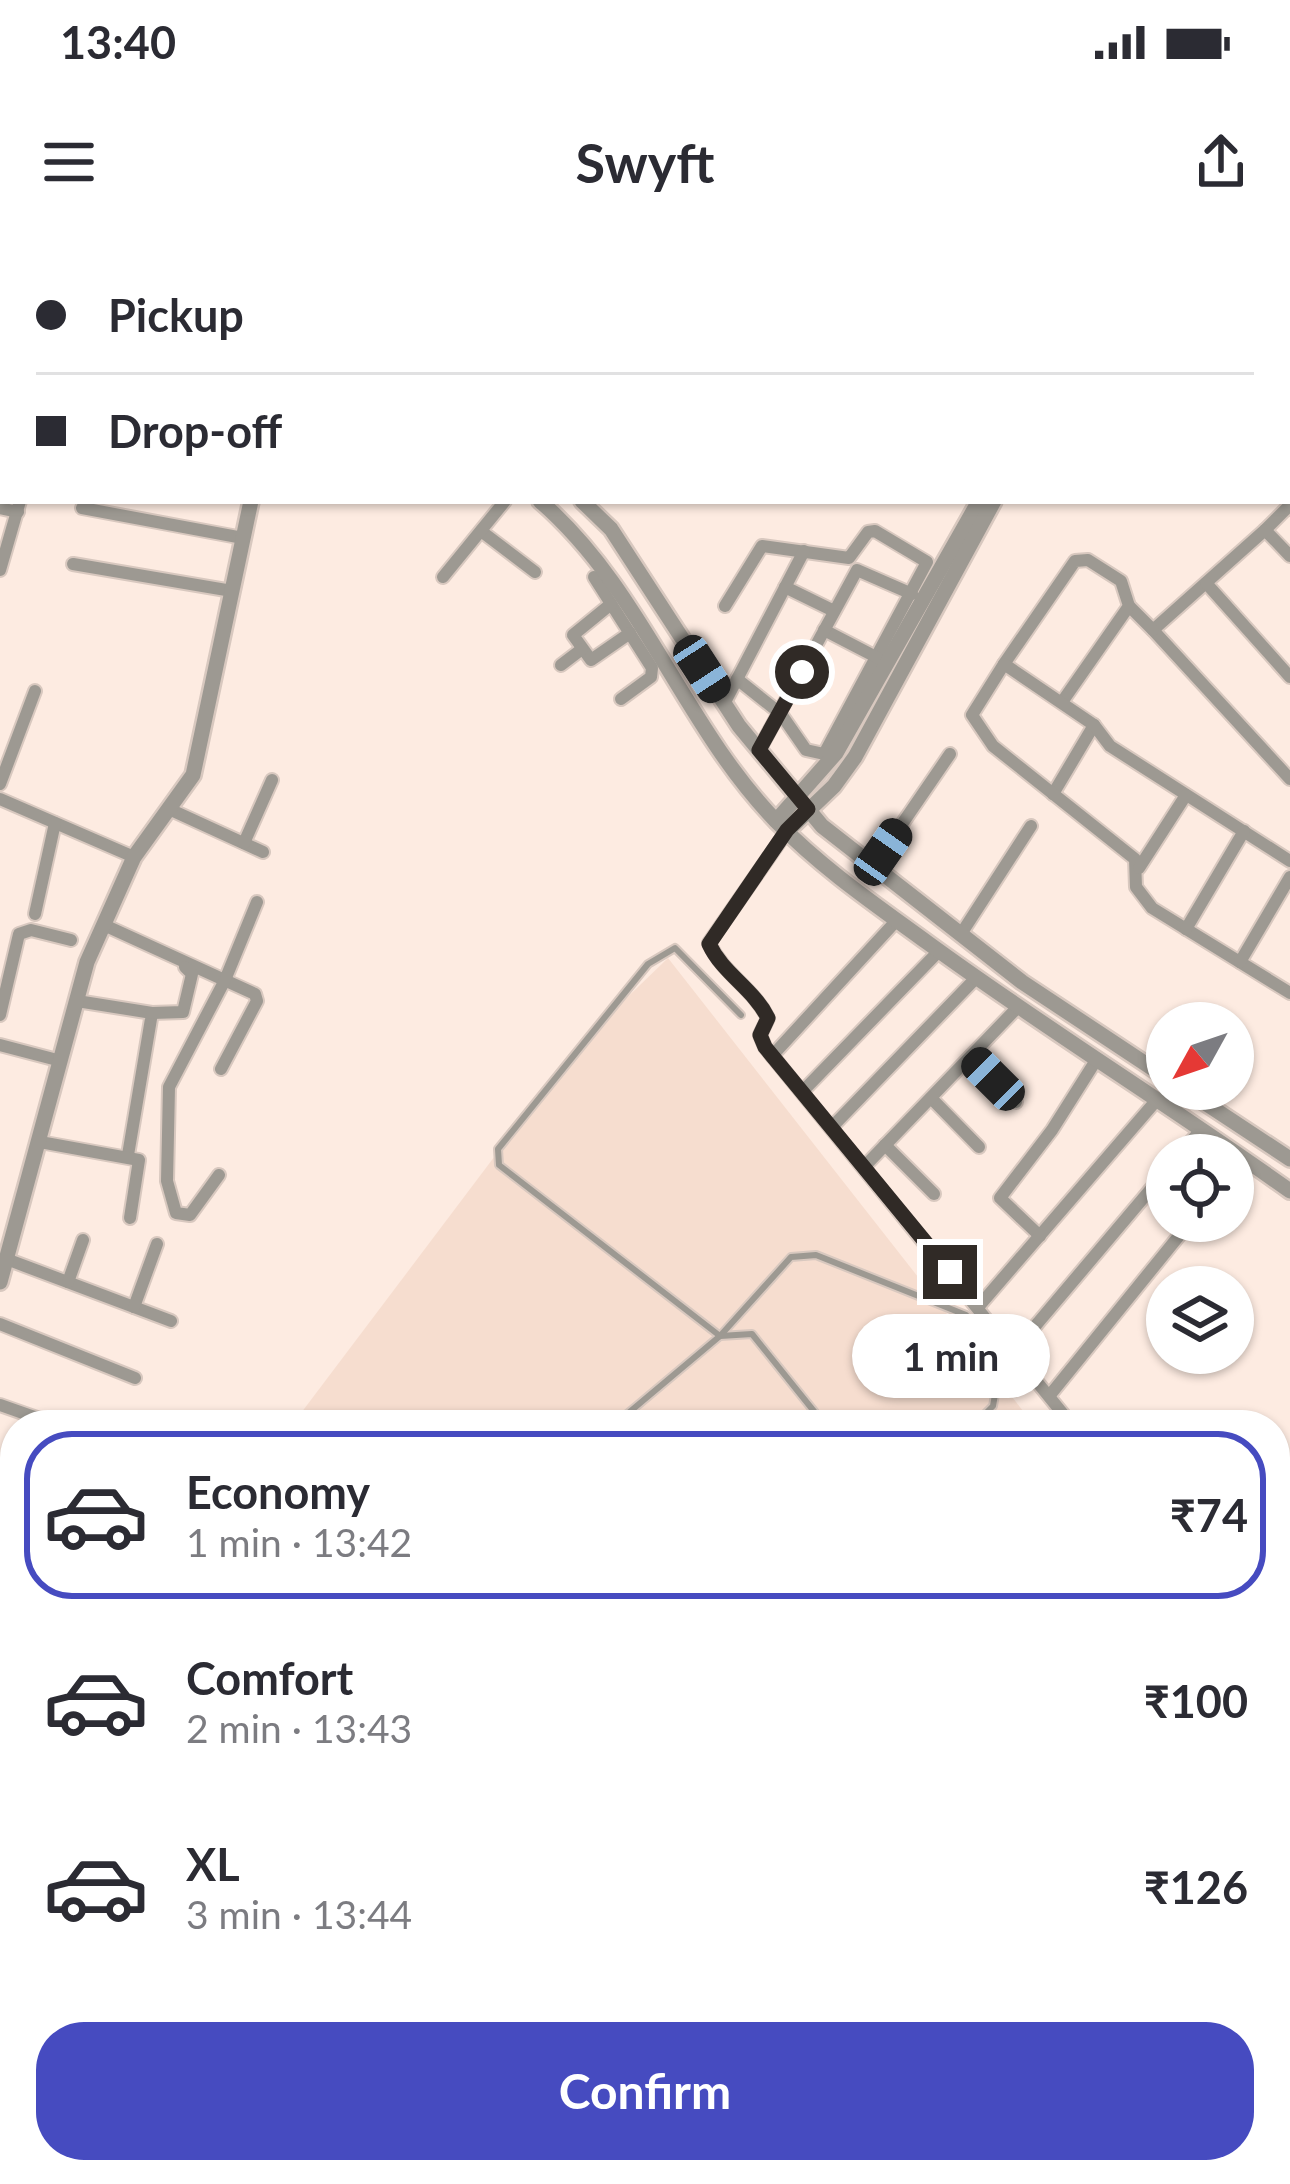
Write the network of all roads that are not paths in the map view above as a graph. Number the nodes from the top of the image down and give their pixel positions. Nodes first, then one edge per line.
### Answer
1 (250, 504) edge
2 (503, 504) edge
3 (544, 504) edge
4 (585, 504) edge
5 (977, 504) edge
6 (992, 504) edge
7 (1290, 505) edge
8 (19, 507) edge
9 (0, 508) edge
10 (82, 508) dead end
11 (1265, 530) junction
12 (481, 531) junction
13 (243, 538) junction
14 (804, 551) junction
15 (1290, 556) edge
16 (73, 564) dead end
17 (0, 570) edge
18 (535, 572) dead end
19 (594, 577) dead end
20 (443, 578) dead end
21 (1206, 584) junction
22 (785, 587) junction
23 (232, 591) junction
24 (912, 594) junction
25 (611, 604) junction
26 (725, 606) dead end
27 (1129, 606) junction
28 (834, 611) junction
29 (629, 622) junction
30 (1153, 630) junction
31 (824, 631) junction
32 (582, 649) junction
33 (878, 658) junction
34 (1004, 664) junction
35 (561, 665) dead end
36 (1290, 677) edge
37 (737, 680) junction
38 (35, 691) dead end
39 (621, 699) dead end
40 (1062, 701) junction
41 (724, 704) junction
42 (781, 713) junction
43 (1094, 725) junction
44 (759, 750) junction
45 (950, 754) dead end
46 (272, 779) dead end
47 (1290, 779) edge
48 (0, 784) edge
49 (1053, 794) junction
50 (1186, 795) junction
51 (0, 799) edge
52 (804, 804) junction
53 (169, 809) junction
54 (55, 823) junction
55 (782, 826) junction
56 (1031, 826) dead end
57 (1244, 831) junction
58 (244, 843) junction
59 (263, 852) dead end
60 (134, 857) junction
61 (1290, 861) edge
62 (874, 866) junction
63 (1139, 868) junction
64 (1290, 878) edge
65 (257, 902) dead end
66 (35, 914) dead end
67 (897, 920) junction
68 (104, 925) junction
69 (1186, 929) junction
70 (0, 934) edge
71 (961, 934) junction
72 (18, 938) junction
73 (71, 940) dead end
74 (939, 951) junction
75 (163, 958) dead end
76 (1240, 962) junction
77 (976, 978) junction
78 (225, 980) junction
79 (1290, 993) edge
80 (2, 999) edge
81 (76, 1001) junction
82 (1017, 1008) junction
83 (152, 1013) junction
84 (741, 1015) dead end
85 (0, 1016) edge
86 (0, 1046) edge
87 (772, 1056) junction
88 (971, 1056) junction
89 (61, 1061) junction
90 (1095, 1062) junction
91 (1146, 1063) edge
92 (221, 1070) dead end
93 (802, 1092) junction
94 (1146, 1096) edge
95 (931, 1098) junction
96 (1016, 1102) dead end
97 (1148, 1110) edge
98 (1167, 1110) edge
99 (1215, 1110) edge
100 (831, 1128) junction
101 (1200, 1131) junction
102 (1197, 1134) edge
103 (1203, 1134) edge
104 (40, 1142) junction
105 (885, 1145) junction
106 (980, 1147) dead end
107 (128, 1155) junction
108 (1290, 1160) edge
109 (864, 1167) junction
110 (1254, 1172) edge
111 (219, 1175) dead end
112 (1290, 1191) edge
113 (934, 1194) dead end
114 (1146, 1195) edge
115 (130, 1218) dead end
116 (1040, 1236) junction
117 (83, 1240) dead end
118 (1174, 1242) edge
119 (157, 1244) dead end
120 (5, 1261) edge
121 (68, 1282) junction
122 (134, 1306) junction
123 (979, 1306) junction
124 (171, 1321) dead end
125 (0, 1324) edge
126 (720, 1336) junction
127 (1015, 1350) junction
128 (135, 1378) dead end
129 (1050, 1395) junction
130 (632, 1410) edge
131 (813, 1410) edge
132 (990, 1410) edge
133 (1061, 1410) edge

1 - 13 street
2 - 12 street
3 - 29 street
4 - 41 street
5 - 52 street
6 - 52 street
7 - 11 street
8 - 9 street
8 - 17 street
10 - 13 street
11 - 15 street
11 - 21 street
12 - 18 street
12 - 20 street
13 - 23 street
14 - 22 street
14 - 24 street
14 - 26 street
16 - 23 street
19 - 25 street
21 - 30 street
21 - 36 street
22 - 28 street
22 - 37 street
23 - 53 street
24 - 28 street
24 - 33 street
25 - 29 street
25 - 32 street
27 - 30 street
27 - 34 street
27 - 40 street
28 - 31 street
29 - 32 street
29 - 39 street
29 - 55 street
30 - 47 street
31 - 33 street
31 - 42 street
32 - 35 street
33 - 42 street
34 - 40 street
34 - 49 street
37 - 41 street
37 - 42 street
38 - 48 street
40 - 43 street
41 - 44 street
42 - 44 street
43 - 49 street
43 - 50 street
44 - 52 street
45 - 62 street
46 - 58 street
49 - 63 street
50 - 57 street
50 - 63 street
51 - 54 street
52 - 55 street
52 - 62 street
53 - 58 street
53 - 60 street
54 - 60 street
54 - 66 street
55 - 67 street
55 - 87 street
56 - 71 street
57 - 61 street
57 - 69 street
58 - 59 street
60 - 68 street
62 - 71 street
63 - 69 street
64 - 76 street
65 - 78 street
67 - 74 street
67 - 87 street
68 - 78 street
68 - 81 street
69 - 76 street
70 - 72 street
71 - 91 street
72 - 73 street
72 - 80 street
74 - 77 street
74 - 93 street
75 - 83 street
76 - 79 street
77 - 82 street
77 - 100 street
78 - 92 street
78 - 111 street
80 - 85 street
81 - 83 street
81 - 89 street
82 - 88 street
82 - 90 street
83 - 107 street
84 - 126 lane
86 - 89 street
87 - 93 street
88 - 95 street
88 - 96 street
89 - 104 street
90 - 94 street
90 - 116 street
93 - 100 street
95 - 105 street
95 - 106 street
97 - 116 street
98 - 101 street
99 - 108 street
100 - 109 street
101 - 102 street
101 - 103 street
104 - 107 street
104 - 120 street
105 - 109 street
105 - 113 street
107 - 115 street
109 - 123 street
110 - 112 street
114 - 127 street
116 - 123 street
117 - 121 street
118 - 129 street
119 - 122 street
120 - 121 street
121 - 122 street
122 - 124 street
123 - 127 street
125 - 128 street
126 - 130 lane
126 - 131 lane
126 - 132 lane
127 - 129 street
129 - 133 street

